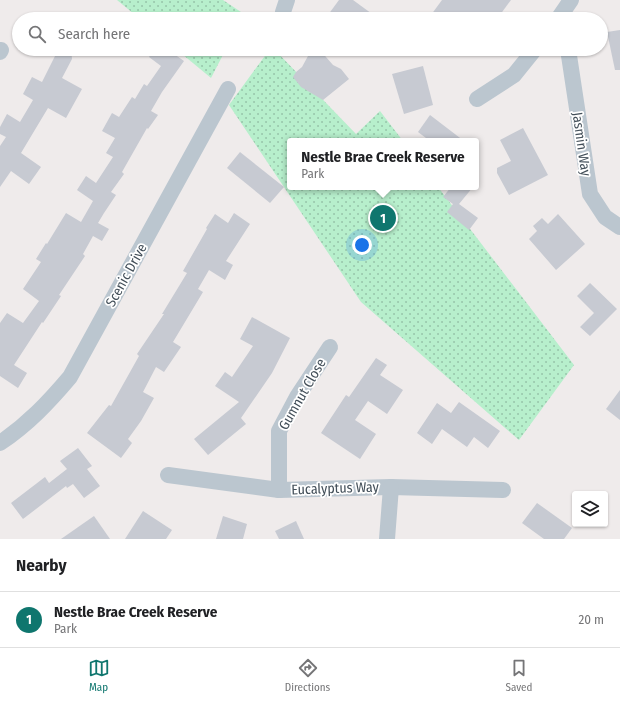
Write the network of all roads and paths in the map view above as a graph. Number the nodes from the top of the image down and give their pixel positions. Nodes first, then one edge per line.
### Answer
1 (571, 0) edge
2 (563, 12) edge
3 (529, 56) edge
4 (569, 56) edge
5 (228, 88) dead end
6 (477, 99) dead end
7 (620, 227) edge
8 (330, 347) dead end
9 (0, 443) edge
10 (168, 475) dead end
11 (391, 487) junction
12 (279, 490) junction
13 (503, 490) dead end
14 (387, 539) edge

1 - 2 street
3 - 6 street
4 - 7 street, Jasmin Way
5 - 9 street, Scenic Drive
8 - 12 street, Gumnut Close
10 - 12 street, Eucalyptus Way
11 - 12 street, Eucalyptus Way
11 - 13 street, Eucalyptus Way
11 - 14 street

